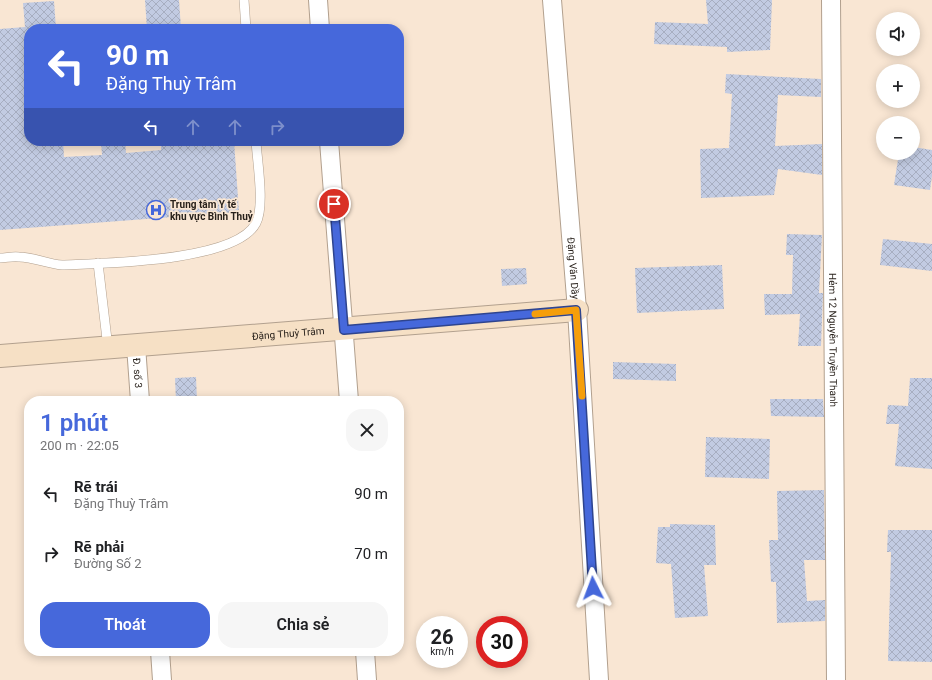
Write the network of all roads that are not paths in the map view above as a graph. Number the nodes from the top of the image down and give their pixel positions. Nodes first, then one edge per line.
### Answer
1 (244, 0) edge
2 (318, 0) edge
3 (552, 0) edge
4 (831, 0) edge
5 (246, 24) edge
6 (320, 24) edge
7 (256, 146) edge
8 (329, 146) edge
9 (0, 258) edge
10 (98, 263) junction
11 (576, 310) junction
12 (344, 330) junction
13 (136, 346) junction
14 (108, 348) junction
15 (0, 356) edge
16 (140, 396) edge
17 (349, 396) edge
18 (160, 656) edge
19 (365, 656) edge
20 (162, 680) edge
21 (367, 680) edge
22 (599, 680) edge
23 (836, 680) edge

1 - 5 lane
2 - 6 street
3 - 11 street, Đặng Văn Dầy
4 - 23 street, Hẻm 12 Nguyễn Truyền Thanh
7 - 10 lane
8 - 12 street
9 - 10 lane
10 - 14 lane
11 - 12 street, Đặng Thuỳ Trâm
11 - 22 street, Đặng Văn Dầy
12 - 13 street, Đặng Thuỳ Trâm
12 - 17 street
13 - 14 street, Đặng Thuỳ Trâm
13 - 16 street, Đ. số 3
14 - 15 street, Đặng Thuỳ Trâm
18 - 20 street
19 - 21 street

